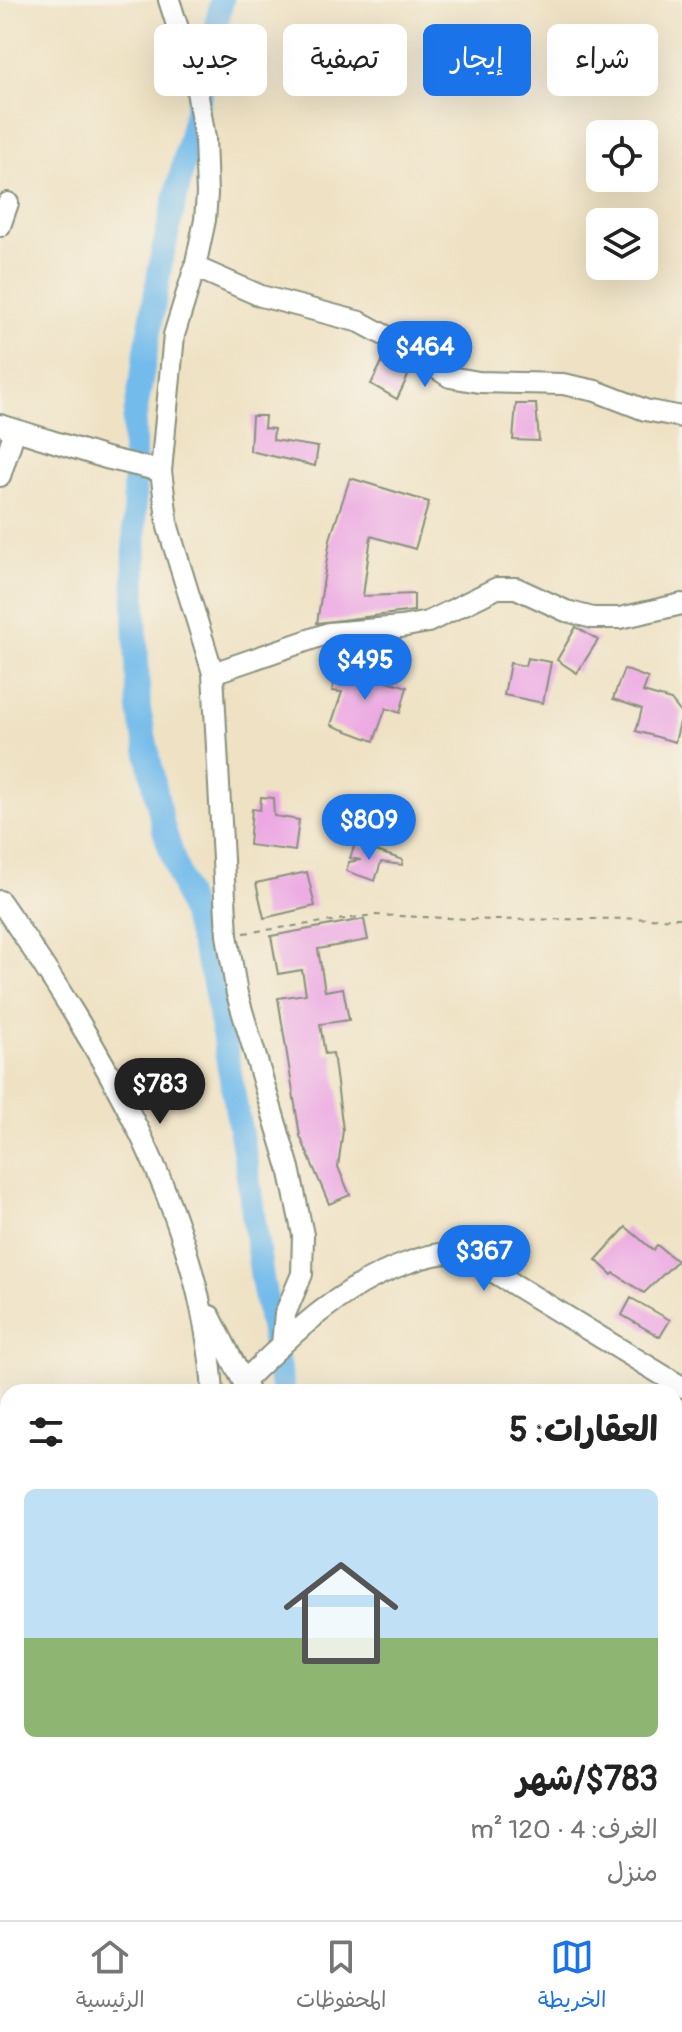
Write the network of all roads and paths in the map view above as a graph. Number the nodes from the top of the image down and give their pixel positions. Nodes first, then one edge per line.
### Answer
1 (169, 0) edge
2 (8, 203) dead end
3 (0, 226) edge
4 (195, 267) junction
5 (682, 417) edge
6 (8, 427) edge
7 (161, 471) junction
8 (0, 476) edge
9 (682, 604) edge
10 (213, 673) junction
11 (0, 901) edge
12 (682, 918) edge
13 (227, 935) junction
14 (201, 1298) junction
15 (282, 1345) junction
16 (212, 1384) edge
17 (244, 1384) edge
18 (249, 1384) edge
19 (677, 1384) edge

1 - 4 street
2 - 3 street
4 - 5 street
4 - 7 street
6 - 7 street
6 - 8 street
7 - 10 street
9 - 10 street
10 - 13 street
11 - 14 street
12 - 13 path
13 - 15 street
14 - 16 street
14 - 17 street
15 - 18 street
15 - 19 street

